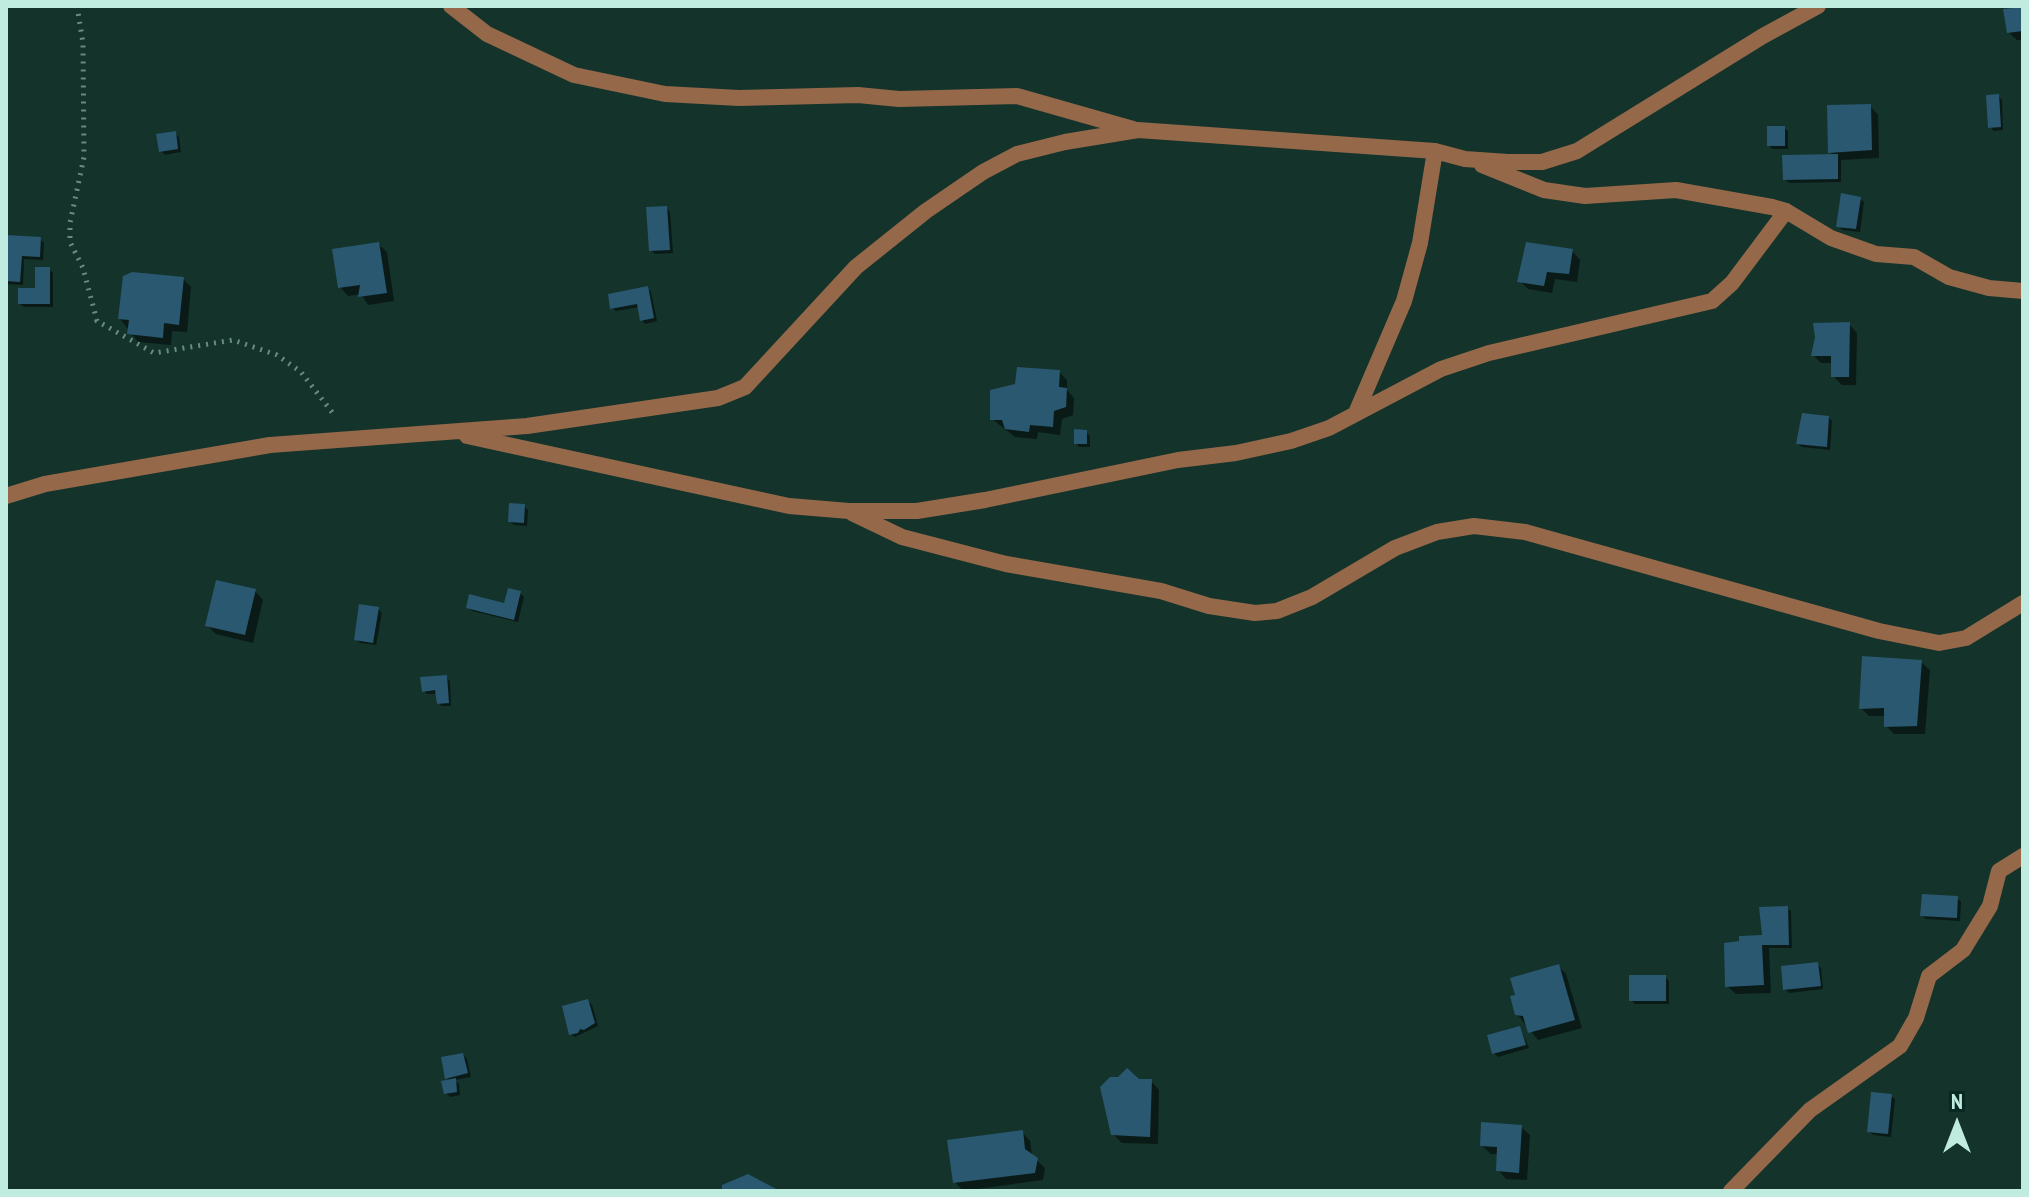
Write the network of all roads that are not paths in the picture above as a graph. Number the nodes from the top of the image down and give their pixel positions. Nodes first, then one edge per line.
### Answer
1 (451, 6) edge
2 (1818, 6) edge
3 (1138, 130) junction
4 (1435, 151) junction
5 (1465, 159) junction
6 (1786, 211) junction
7 (2023, 291) edge
8 (1356, 413) junction
9 (447, 432) junction
10 (6, 496) edge
11 (849, 511) junction
12 (2023, 603) edge
13 (2023, 856) edge
14 (1731, 1191) edge

1 - 3 street
2 - 5 street
3 - 4 street
3 - 9 street
4 - 5 street
4 - 8 street
5 - 6 street
6 - 7 street
6 - 8 street
8 - 11 street
9 - 10 street
9 - 11 street
11 - 12 street
13 - 14 street

